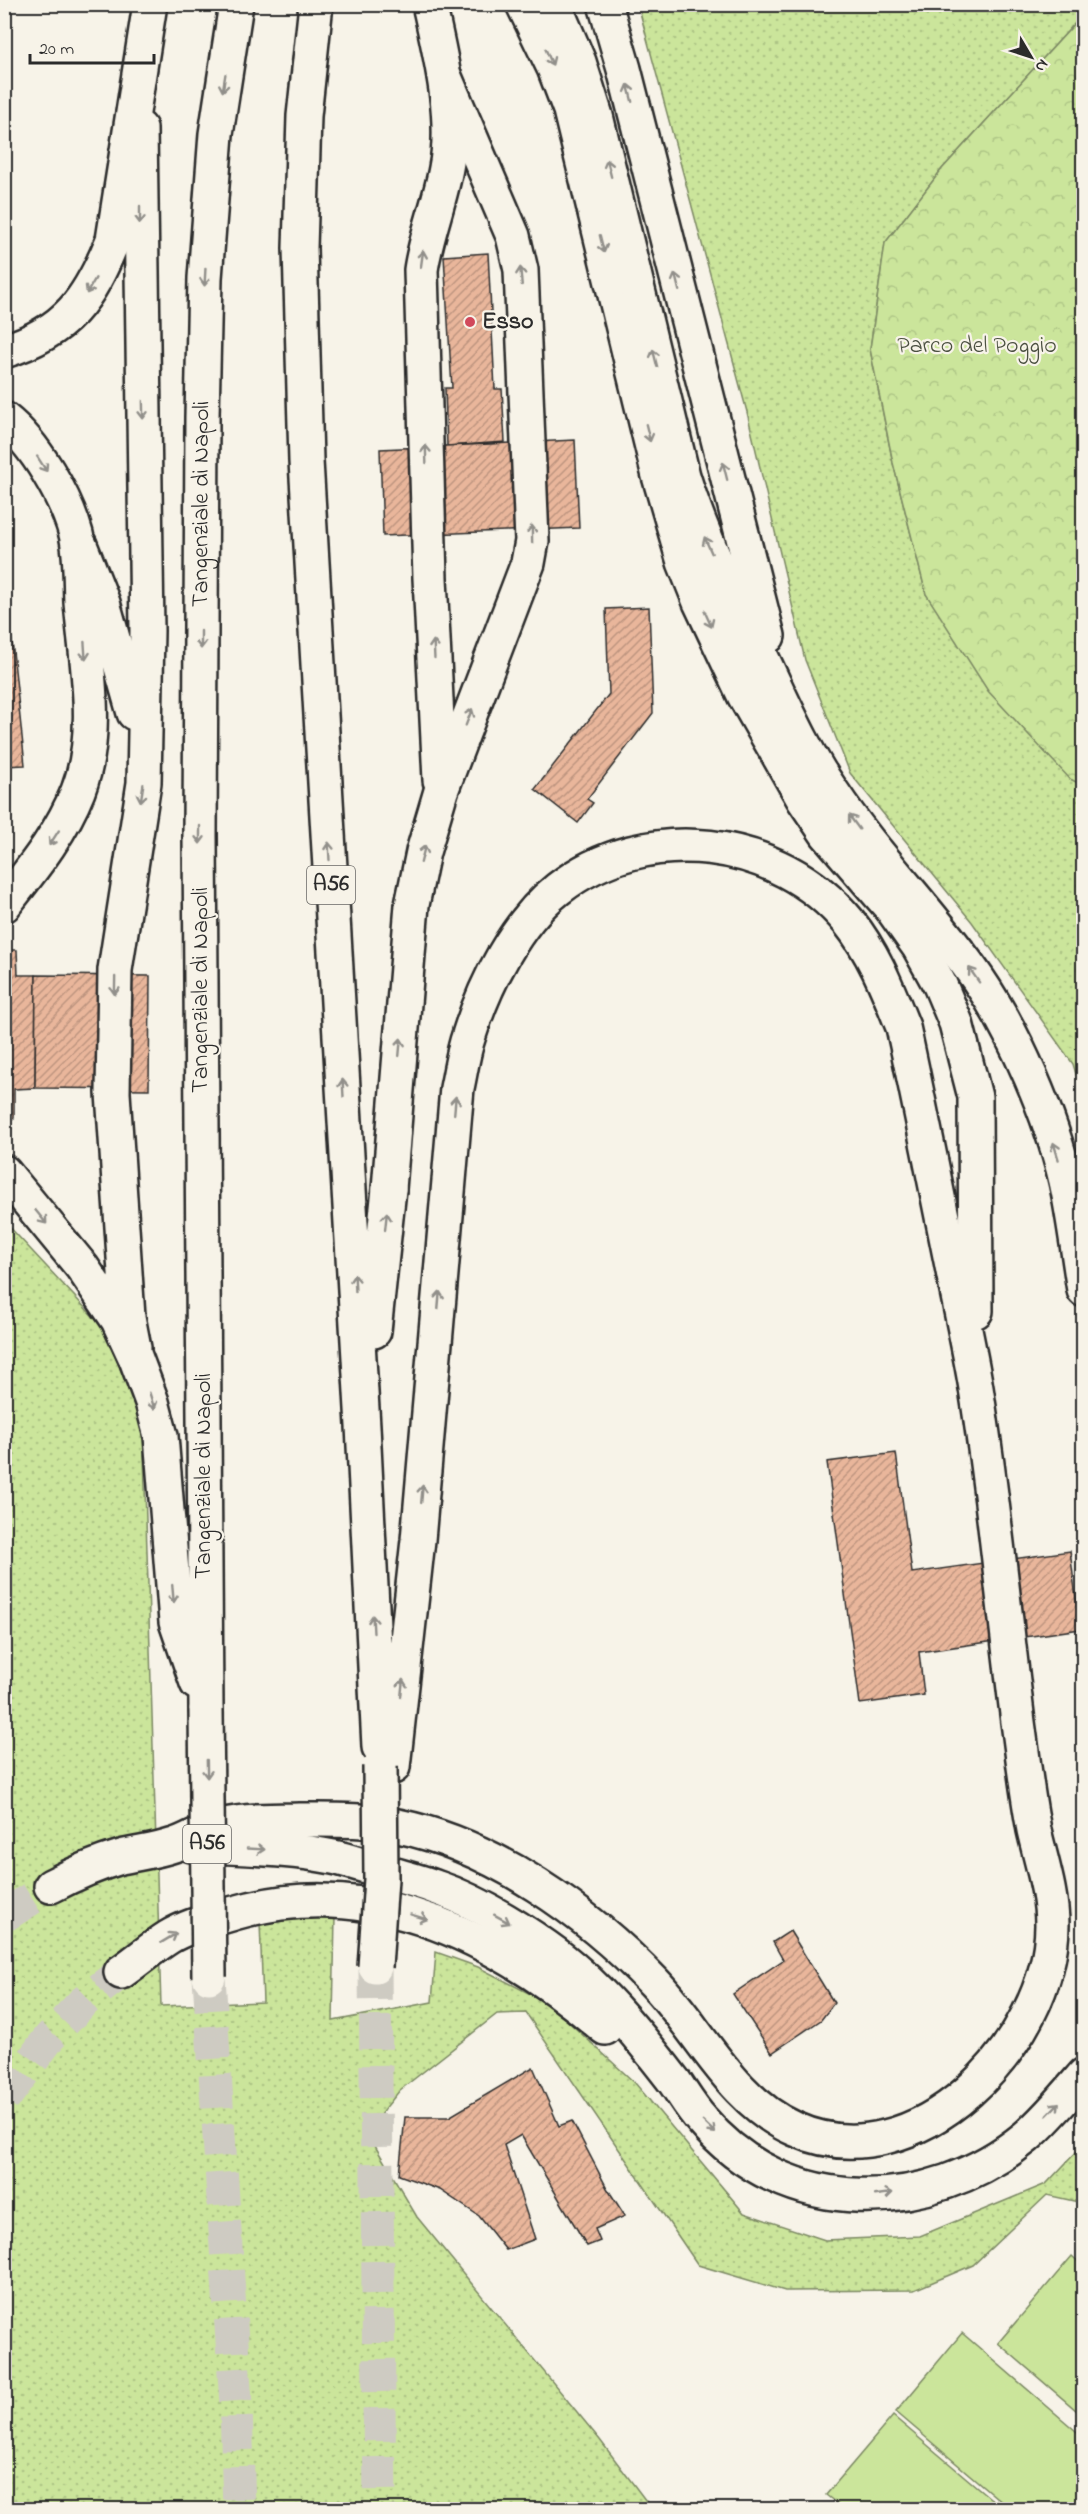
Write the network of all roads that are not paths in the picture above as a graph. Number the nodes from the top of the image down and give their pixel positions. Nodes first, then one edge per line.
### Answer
1 (150, 4) edge
2 (236, 4) edge
3 (316, 4) edge
4 (429, 4) edge
5 (523, 4) edge
6 (554, 4) edge
7 (605, 4) edge
8 (442, 65) junction
9 (140, 72) junction
10 (4, 351) edge
11 (4, 419) edge
12 (76, 535) junction
13 (806, 749) junction
14 (143, 750) junction
15 (441, 791) junction
16 (4, 905) edge
17 (4, 1172) edge
18 (1083, 1290) edge
19 (136, 1359) junction
20 (976, 1388) junction
21 (363, 1426) junction
22 (206, 1710) junction
23 (387, 1767) junction
24 (177, 1845) junction
25 (51, 1886) tunnel mouth
26 (375, 1967) tunnel mouth
27 (121, 1972) tunnel mouth
28 (209, 1977) tunnel mouth
29 (1083, 2075) edge
30 (673, 2080) junction

1 - 9 main road
2 -> 22 main road, Tangenziale di Napoli / A56
21 -> 3 main road, A56
4 - 8 main road
5 -> 20 main road
13 -> 6 main road
13 -> 7 main road
15 -> 8 main road
15 -> 8 main road
9 -> 10 main road
9 -> 14 main road
11 -> 12 main road
12 - 14 main road
12 -> 16 main road
18 -> 13 main road
14 -> 19 main road
21 -> 15 main road
17 -> 19 main road
19 -> 22 main road
23 -> 20 main road
20 - 24 main road
23 -> 21 main road, A56
22 -> 28 main road, Tangenziale di Napoli / A56, bridge
23 - 26 main road, bridge
24 - 25 main road
24 -> 30 main road
27 -> 30 main road
30 -> 29 main road

